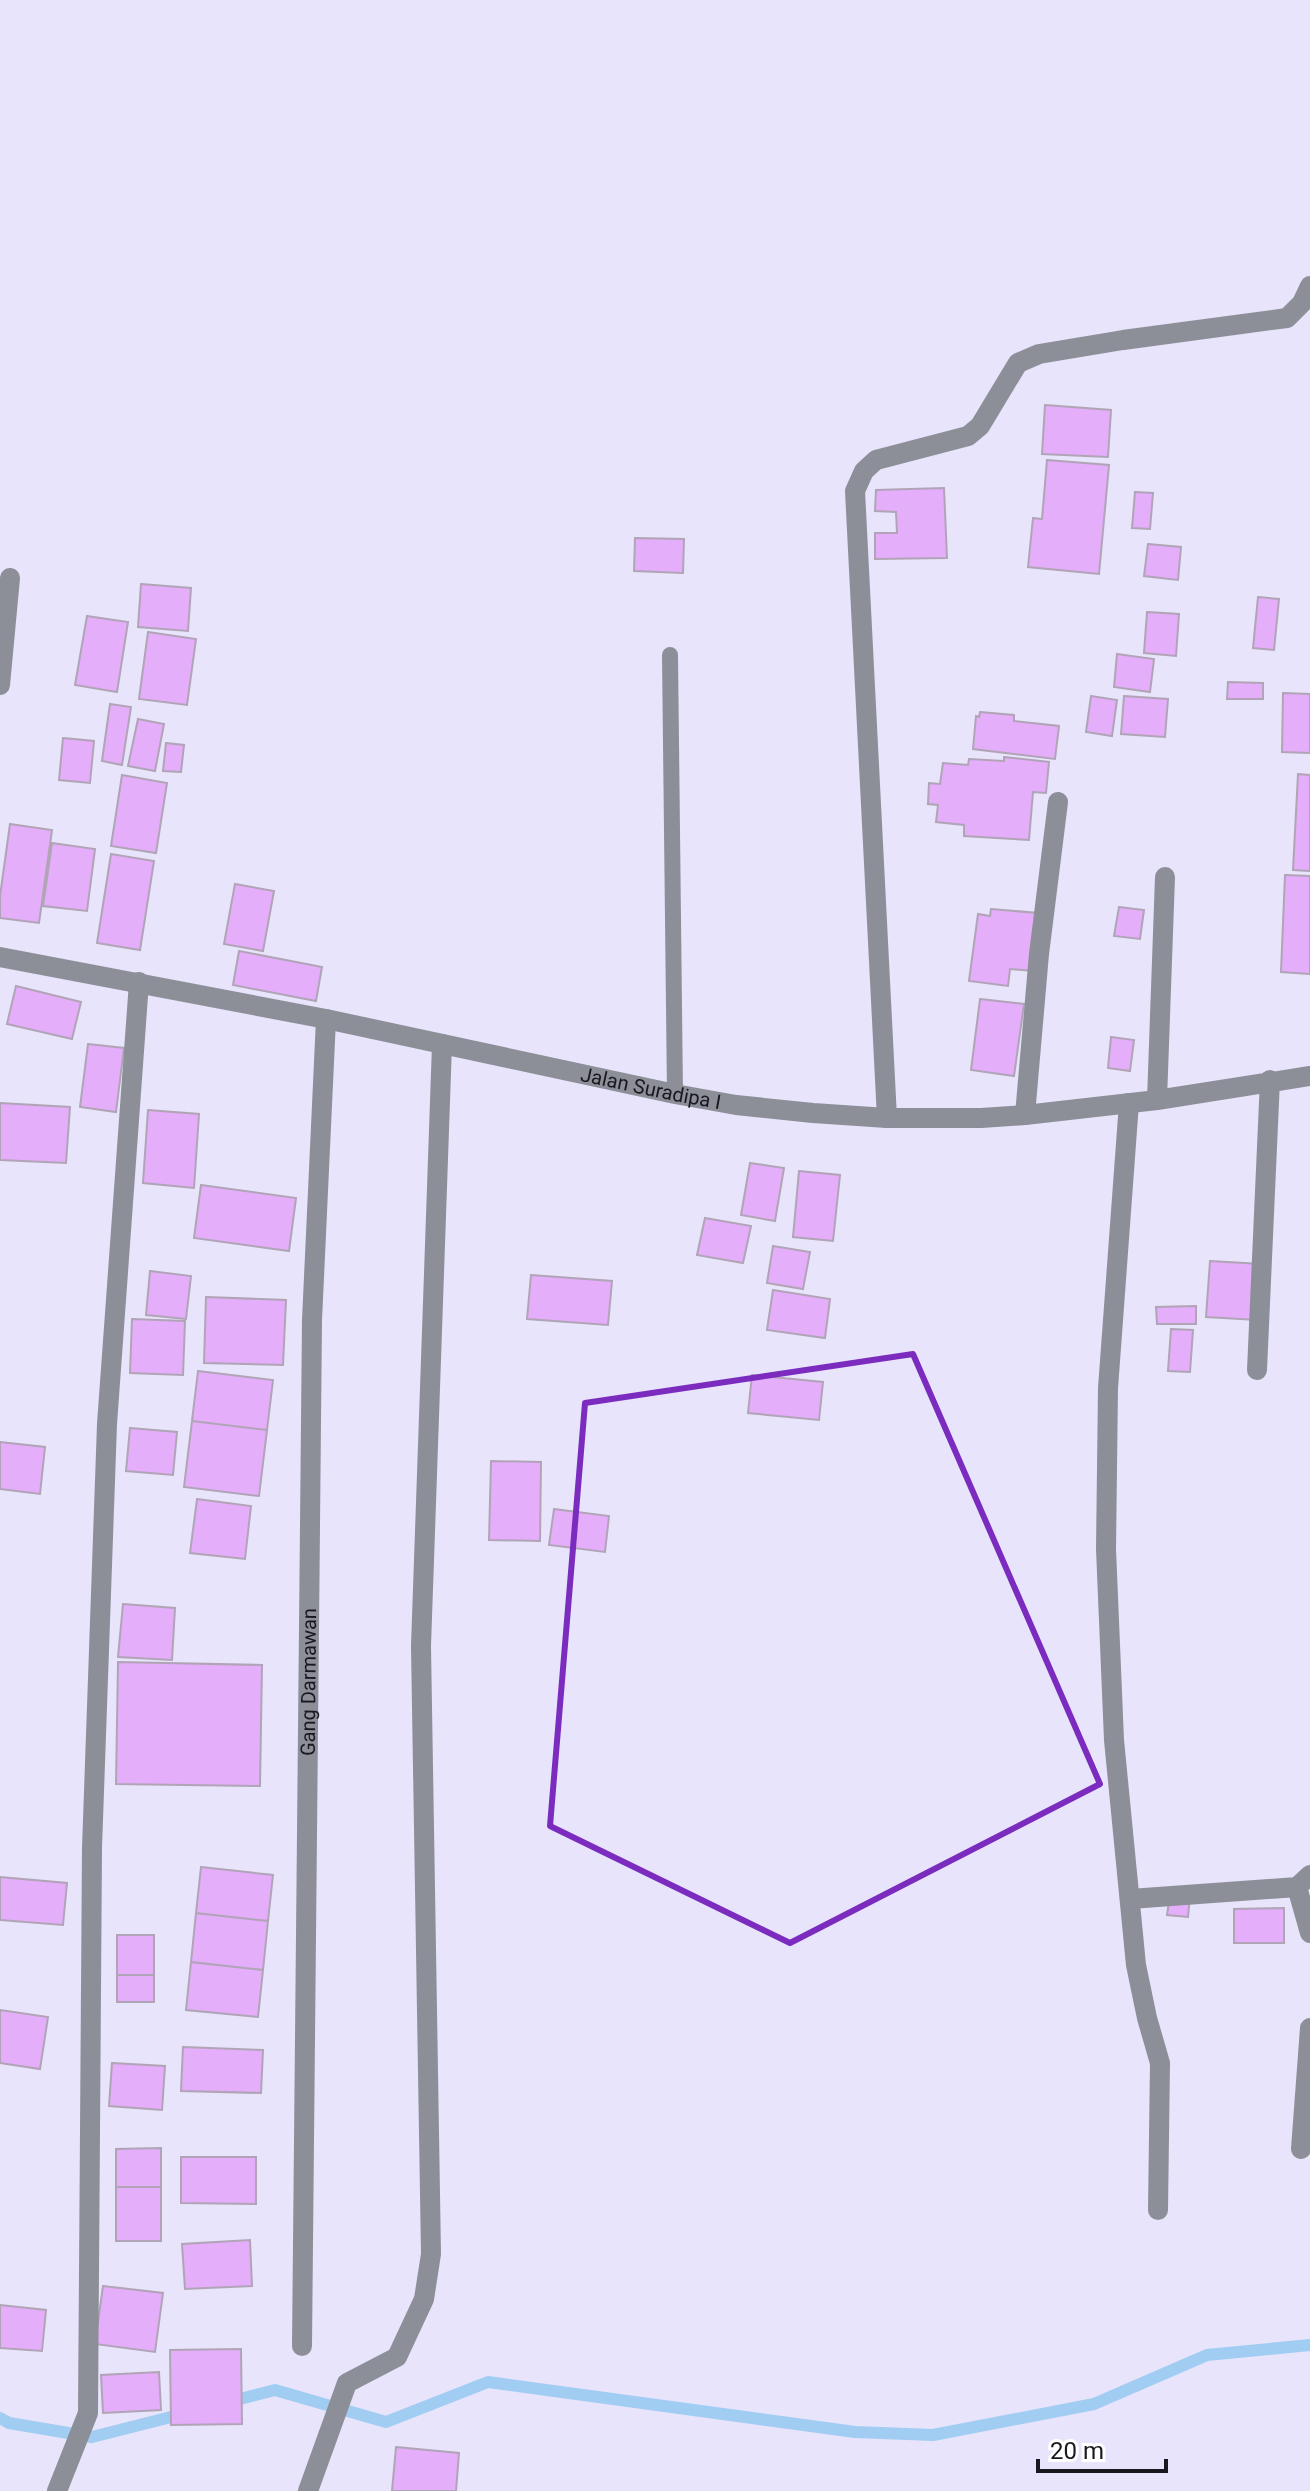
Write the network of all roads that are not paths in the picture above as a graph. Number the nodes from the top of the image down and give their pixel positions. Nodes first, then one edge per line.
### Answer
1 (1310, 286) edge
2 (10, 578) dead end
3 (670, 655) dead end
4 (0, 685) edge
5 (1058, 802) dead end
6 (1165, 877) dead end
7 (0, 957) edge
8 (139, 982) junction
9 (326, 1019) junction
10 (442, 1044) junction
11 (1310, 1076) edge
12 (1270, 1080) junction
13 (675, 1094) junction
14 (1157, 1100) junction
15 (1129, 1103) junction
16 (1025, 1115) junction
17 (887, 1118) junction
18 (1257, 1370) dead end
19 (1303, 1881) edge
20 (1130, 1899) junction
21 (1310, 1933) edge
22 (1310, 2028) edge
23 (1301, 2149) dead end
24 (1158, 2210) dead end
25 (302, 2346) dead end
26 (57, 2491) edge
27 (308, 2491) edge

1 - 17 street
2 - 4 street
3 - 13 lane
5 - 16 street
6 - 14 street
7 - 8 street, Jalan Suradipa I
8 - 9 street, Jalan Suradipa I
8 - 26 street
9 - 10 street, Jalan Suradipa I
9 - 25 street, Gang Darmawan
10 - 13 street, Jalan Suradipa I
10 - 27 street
11 - 12 street, Jalan Suradipa I
12 - 14 street, Jalan Suradipa I
12 - 18 street
13 - 17 street, Jalan Suradipa I
14 - 15 street, Jalan Suradipa I
15 - 16 street, Jalan Suradipa I
15 - 20 street
16 - 17 street, Jalan Suradipa I
19 - 20 street
19 - 21 street
20 - 24 street
22 - 23 street

